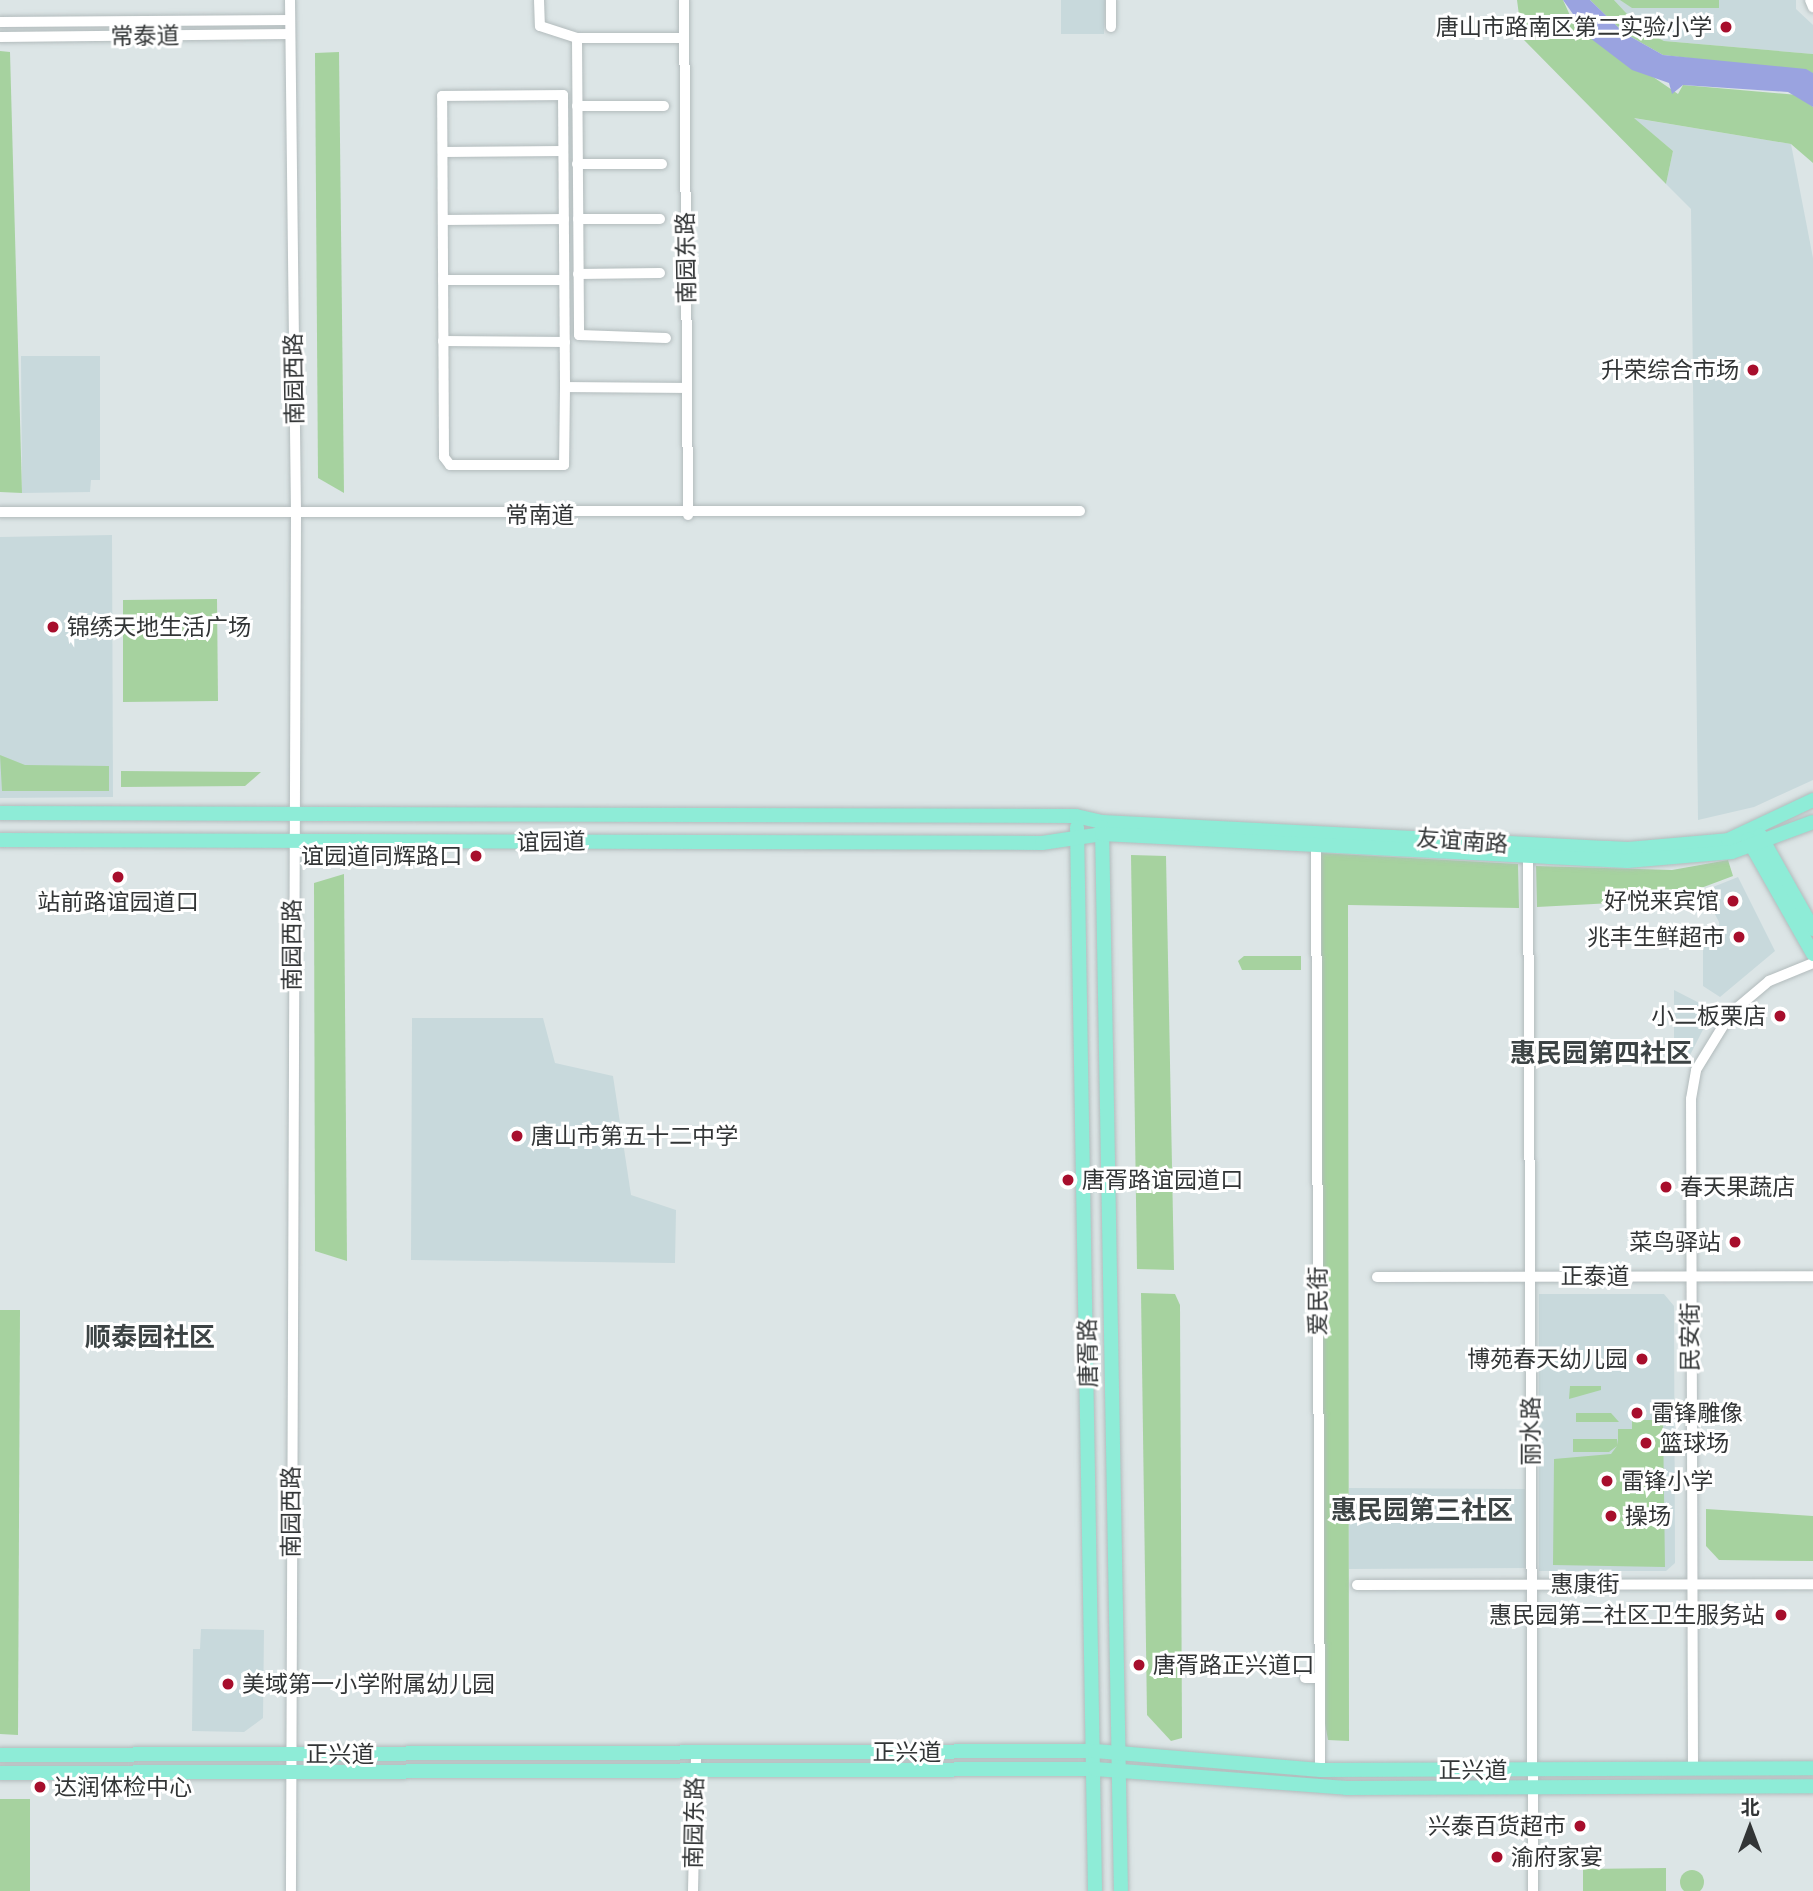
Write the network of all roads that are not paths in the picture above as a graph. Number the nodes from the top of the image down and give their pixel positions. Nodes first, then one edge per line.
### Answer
1 (290, 0) edge
2 (540, 0) edge
3 (684, 0) edge
4 (1111, 0) edge
5 (1810, 0) edge
6 (1813, 7) edge
7 (290, 20) junction
8 (0, 22) edge
9 (1111, 27) dead end
10 (290, 34) junction
11 (0, 37) edge
12 (577, 38) junction
13 (684, 38) junction
14 (578, 106) junction
15 (664, 106) dead end
16 (563, 151) junction
17 (443, 152) junction
18 (578, 164) junction
19 (662, 164) dead end
20 (564, 219) junction
21 (578, 219) junction
22 (660, 219) dead end
23 (443, 220) junction
24 (660, 273) dead end
25 (578, 274) junction
26 (443, 280) junction
27 (564, 280) junction
28 (666, 338) dead end
29 (443, 341) junction
30 (565, 342) junction
31 (565, 387) junction
32 (687, 388) junction
33 (1080, 511) dead end
34 (0, 512) edge
35 (296, 514) junction
36 (688, 515) junction
37 (1813, 800) edge
38 (0, 806) edge
39 (0, 813) edge
40 (62, 814) junction
41 (295, 816) junction
42 (1076, 816) junction
43 (1813, 822) edge
44 (1102, 828) junction
45 (1077, 834) junction
46 (1316, 838) junction
47 (1755, 839) junction
48 (0, 840) edge
49 (61, 840) junction
50 (294, 843) junction
51 (0, 850) edge
52 (1528, 852) junction
53 (1813, 929) edge
54 (1813, 954) edge
55 (1813, 963) edge
56 (1530, 1276) junction
57 (1690, 1276) junction
58 (1813, 1276) edge
59 (1377, 1277) dead end
60 (1531, 1584) junction
61 (1692, 1584) junction
62 (1813, 1584) edge
63 (1357, 1585) dead end
64 (1305, 1678) dead end
65 (1320, 1678) junction
66 (1095, 1751) junction
67 (291, 1754) junction
68 (696, 1754) junction
69 (0, 1755) edge
70 (1121, 1756) junction
71 (1813, 1768) edge
72 (291, 1769) junction
73 (1096, 1769) junction
74 (1693, 1769) junction
75 (695, 1770) junction
76 (1320, 1770) junction
77 (1532, 1770) junction
78 (0, 1773) edge
79 (1121, 1773) junction
80 (1813, 1786) edge
81 (1532, 1787) junction
82 (291, 1891) edge
83 (694, 1891) edge
84 (1094, 1891) edge
85 (1121, 1891) edge
86 (1533, 1891) edge

1 - 7 street, 南园西路
2 - 12 street
3 - 13 street, 南园东路
4 - 9 street
5 - 6 street
7 - 8 street, 常泰道
7 - 10 street, 南园西路
10 - 11 street, 常泰道
10 - 35 street, 南园西路
12 - 13 street
12 - 14 street
13 - 32 street, 南园东路
14 - 15 street
14 - 18 street
16 - 17 street
16 - 17 street
16 - 20 street
17 - 23 street
18 - 19 street
18 - 21 street
20 - 23 street
20 - 27 street
21 - 22 street
21 - 25 street
23 - 26 street
24 - 25 street
25 - 28 street
26 - 27 street
26 - 29 street
27 - 30 street
29 - 30 street
29 - 31 street
30 - 31 street
31 - 32 street
32 - 36 street, 南园东路
33 - 36 street, 常南道
34 - 35 street, 常南道
35 - 36 street, 常南道
35 - 41 street, 南园西路
37 - 47 main road, 友谊南路
38 - 40 main road
39 - 40 main road, 谊园道
40 - 41 main road, 谊园道
41 - 42 main road, 谊园道
41 - 50 street, 南园西路
42 - 44 main road, 谊园道
42 - 45 main road, 唐胥路
43 - 47 main road, 友谊南路
44 - 45 main road, 谊园道
44 - 46 main road, 友谊南路
44 - 70 main road, 唐胥路
45 - 50 main road, 谊园道
45 - 66 main road, 唐胥路
46 - 52 main road, 友谊南路
46 - 65 street, 爱民街
47 - 52 main road, 友谊南路
47 - 53 main road
47 - 54 main road
48 - 49 main road, 谊园道
49 - 50 main road, 谊园道
49 - 51 main road
50 - 67 street, 南园西路
52 - 56 street, 丽水路
55 - 57 street, 民安街
56 - 57 street, 正泰道
56 - 59 street, 正泰道
56 - 60 street, 丽水路
57 - 58 street, 正泰道
57 - 61 street, 民安街
60 - 61 street, 惠康街
60 - 63 street, 惠康街
60 - 77 street, 丽水路
61 - 62 street, 惠康街
61 - 74 street, 民安街
64 - 65 street
65 - 76 street, 爱民街
66 - 68 main road, 正兴道
66 - 70 main road, 正兴道
66 - 73 main road, 唐胥路
67 - 68 main road, 正兴道
67 - 69 main road, 正兴道
67 - 72 street, 南园西路
68 - 75 street, 南园东路
70 - 76 main road, 正兴道
70 - 79 main road, 唐胥路
71 - 74 main road, 正兴道
72 - 75 main road, 正兴道
72 - 78 main road, 正兴道
72 - 82 street, 南园西路
73 - 75 main road, 正兴道
73 - 79 main road, 正兴道
73 - 84 main road, 唐胥路
74 - 77 main road, 正兴道
75 - 83 street, 南园东路
76 - 77 main road, 正兴道
77 - 81 street, 丽水路
79 - 81 main road, 正兴道
79 - 85 main road, 唐胥路
80 - 81 main road, 正兴道
81 - 86 street, 丽水路

